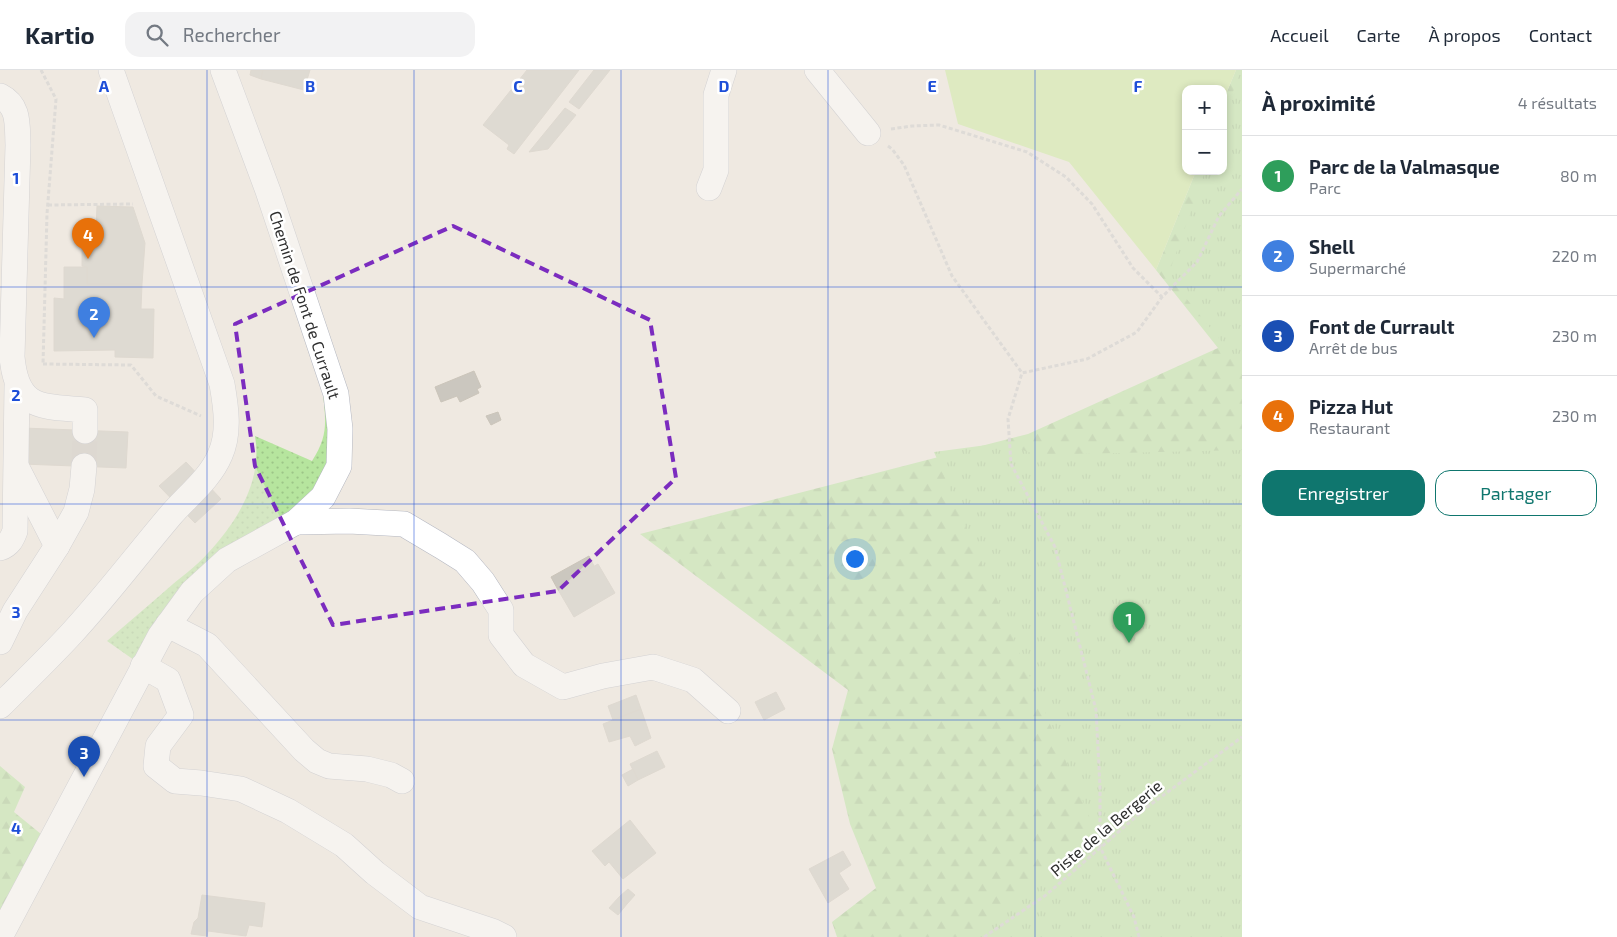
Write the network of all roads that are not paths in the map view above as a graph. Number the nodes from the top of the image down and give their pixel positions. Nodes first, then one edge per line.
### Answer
1 (111, 70) edge
2 (222, 70) edge
3 (724, 70) edge
4 (817, 70) edge
5 (0, 96) edge
6 (868, 133) road end
7 (709, 188) dead end
8 (17, 386) junction
9 (84, 431) tunnel mouth
10 (84, 466) tunnel mouth
11 (16, 467) junction
12 (296, 522) junction
13 (57, 546) junction
14 (0, 548) edge
15 (168, 625) junction
16 (0, 642) edge
17 (144, 666) junction
18 (0, 706) edge
19 (728, 711) dead end
20 (402, 781) dead end
21 (0, 937) edge
22 (504, 937) edge

1 - 18 street
2 - 12 street, Chemin de Font de Currault
3 - 7 street
4 - 6 street
5 - 8 street
8 - 9 street
8 - 11 street
10 - 13 street
11 - 13 street
11 - 14 street
12 - 15 street, Chemin de Font de Currault
12 - 19 street
13 - 16 street
15 - 17 street, Chemin de Font de Currault
15 - 20 street
17 - 21 street, Chemin de Font de Currault
17 - 22 street

